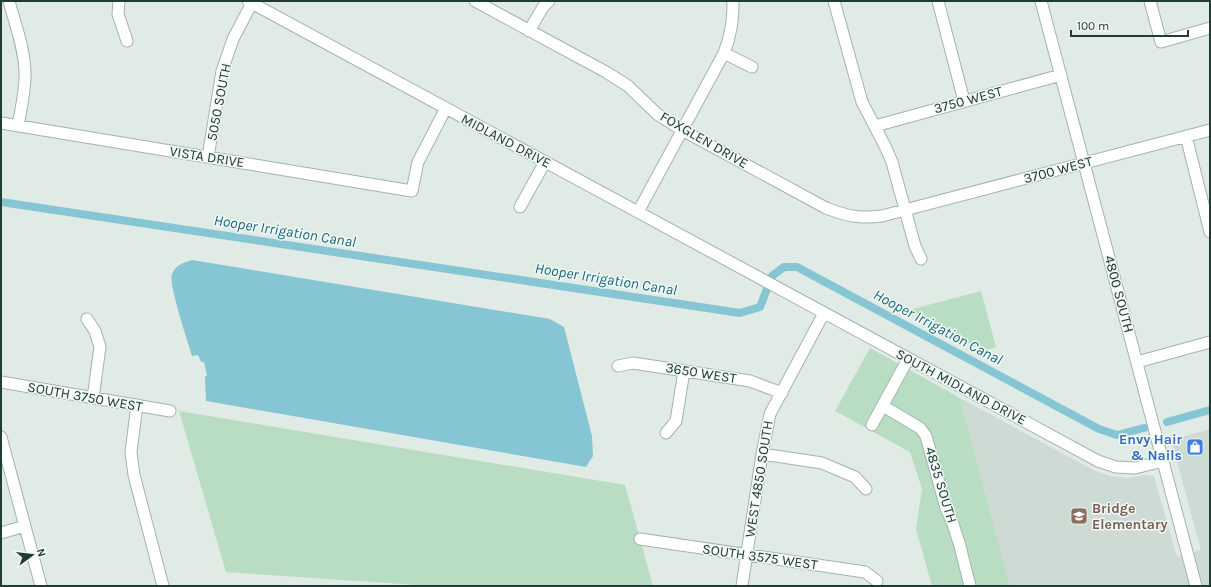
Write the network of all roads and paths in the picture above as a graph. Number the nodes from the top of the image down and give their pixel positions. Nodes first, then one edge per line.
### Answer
1 (9, 1) edge
2 (119, 1) edge
3 (475, 1) edge
4 (549, 1) edge
5 (733, 1) edge
6 (834, 1) edge
7 (938, 1) edge
8 (1041, 1) edge
9 (1150, 1) edge
10 (251, 2) edge
11 (1210, 28) edge
12 (529, 31) junction
13 (127, 41) dead end
14 (724, 53) junction
15 (752, 67) dead end
16 (1060, 75) junction
17 (964, 101) junction
18 (446, 108) junction
19 (1, 123) edge
20 (18, 126) junction
21 (875, 126) junction
22 (682, 130) junction
23 (1210, 130) edge
24 (1186, 136) junction
25 (208, 157) junction
26 (545, 162) junction
27 (1084, 163) junction
28 (520, 207) dead end
29 (905, 210) junction
30 (638, 212) junction
31 (1210, 232) edge
32 (921, 258) dead end
33 (764, 281) joint
34 (824, 313) junction
35 (87, 319) dead end
36 (1210, 342) edge
37 (908, 359) junction
38 (1137, 362) junction
39 (618, 366) dead end
40 (684, 371) junction
41 (1, 382) edge
42 (782, 393) junction
43 (93, 398) junction
44 (137, 406) junction
45 (883, 406) junction
46 (170, 411) dead end
47 (872, 425) dead end
48 (666, 433) dead end
49 (1, 436) edge
50 (762, 454) junction
51 (1163, 462) junction
52 (866, 489) dead end
53 (25, 526) junction
54 (1, 533) edge
55 (640, 539) dead end
56 (747, 555) junction
57 (877, 581) dead end
58 (41, 586) edge
59 (163, 586) edge
60 (742, 586) edge
61 (970, 586) edge
62 (1196, 586) edge

1 - 20 street
2 - 13 street
3 - 12 street, FOXGLEN DRIVE
4 - 12 street
5 - 14 street
6 - 21 street
7 - 17 street
8 - 16 street, 4800 SOUTH
9 - 11 street
10 - 18 street, MIDLAND DRIVE
10 - 25 street, 5050 SOUTH
12 - 22 street, FOXGLEN DRIVE
14 - 15 street
14 - 22 street
16 - 17 street, 3750 WEST
16 - 27 street, 4800 SOUTH
17 - 21 street, 3750 WEST
18 - 25 street, VISTA DRIVE
18 - 26 street, MIDLAND DRIVE
19 - 20 street, VISTA DRIVE
20 - 25 street, VISTA DRIVE
21 - 29 street
22 - 29 street, FOXGLEN DRIVE
22 - 30 street
23 - 24 street, 3700 WEST
24 - 27 street, 3700 WEST
24 - 31 street
26 - 28 street
26 - 30 street, MIDLAND DRIVE
27 - 29 street, 3700 WEST
27 - 38 street, 4800 SOUTH
29 - 32 street
30 - 33 street, MIDLAND DRIVE
33 - 34 street, SOUTH MIDLAND DRIVE
34 - 37 street, SOUTH MIDLAND DRIVE
34 - 42 street, WEST 4850 SOUTH
35 - 43 street
36 - 38 street
37 - 45 street
37 - 51 street, SOUTH MIDLAND DRIVE
38 - 51 street, 4800 SOUTH
39 - 40 street, 3650 WEST
40 - 42 street, 3650 WEST
40 - 48 street
41 - 43 street, SOUTH 3750 WEST
42 - 50 street, WEST 4850 SOUTH
43 - 44 street, SOUTH 3750 WEST
44 - 46 street, SOUTH 3750 WEST
44 - 59 street
45 - 47 street
45 - 61 street, 4835 SOUTH
49 - 53 street
50 - 52 street
50 - 56 street, WEST 4850 SOUTH
51 - 62 street, 4800 SOUTH
53 - 54 street
53 - 58 street
55 - 56 street, SOUTH 3575 WEST
56 - 57 street, SOUTH 3575 WEST
56 - 60 street, WEST 4850 SOUTH

